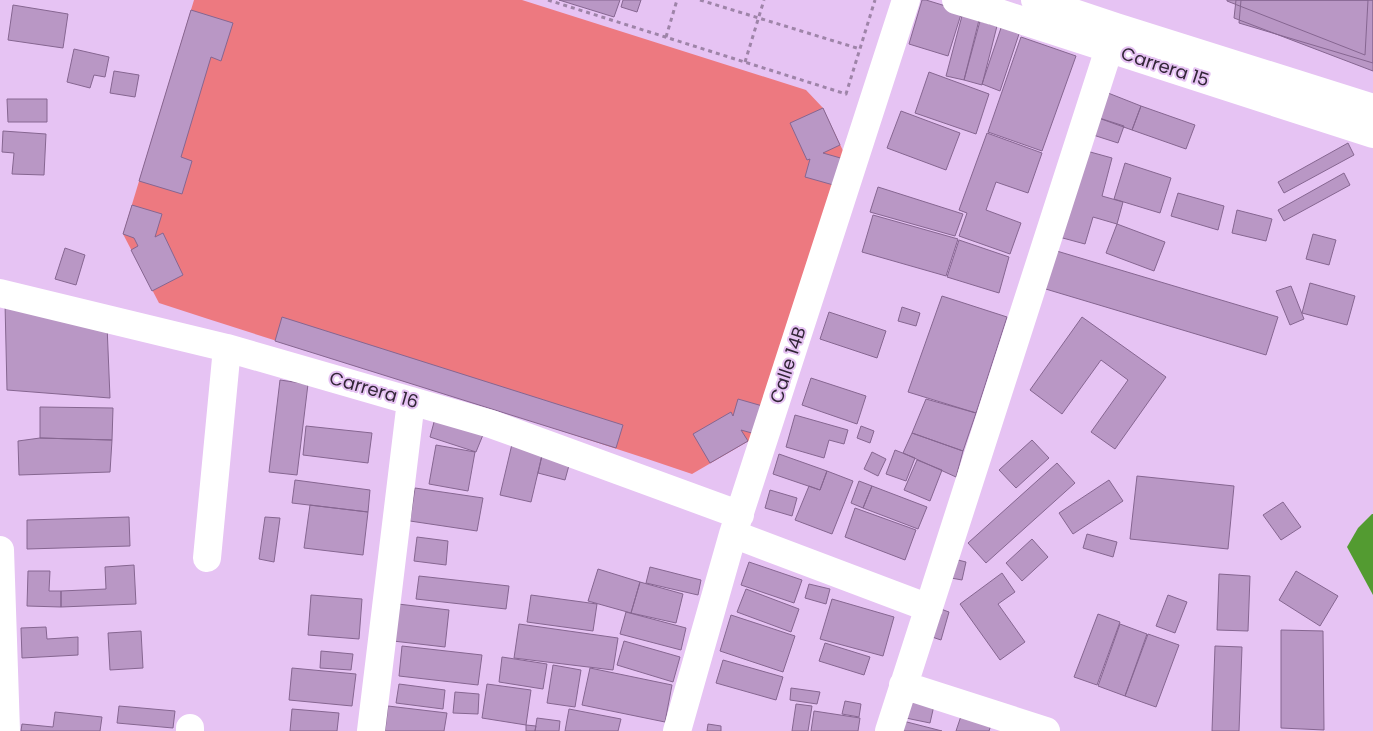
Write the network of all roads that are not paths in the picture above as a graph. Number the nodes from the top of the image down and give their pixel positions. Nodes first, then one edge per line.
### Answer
1 (906, 0) edge
2 (956, 0) edge
3 (1035, 0) edge
4 (994, 5) edge
5 (1112, 38) junction
6 (1373, 108) edge
7 (1373, 134) edge
8 (0, 292) edge
9 (227, 348) junction
10 (411, 401) junction
11 (736, 524) junction
12 (0, 550) edge
13 (207, 558) dead end
14 (929, 608) junction
15 (903, 685) junction
16 (6, 731) edge
17 (371, 731) edge
18 (677, 731) edge
19 (889, 731) edge
20 (1046, 731) edge

1 - 11 street, Calle 14B
2 - 4 street, Carrera 15
3 - 5 street, Carrera 15
4 - 5 street, Carrera 15
5 - 6 street, Carrera 15
5 - 7 street, Carrera 15
5 - 14 street
8 - 9 street, Carrera 16
9 - 10 street, Carrera 16
9 - 13 street
10 - 11 street, Carrera 16
10 - 17 street
11 - 14 street, Carrera 16
11 - 18 street, Calle 14B
12 - 16 street
14 - 15 street
15 - 19 street
15 - 20 street

